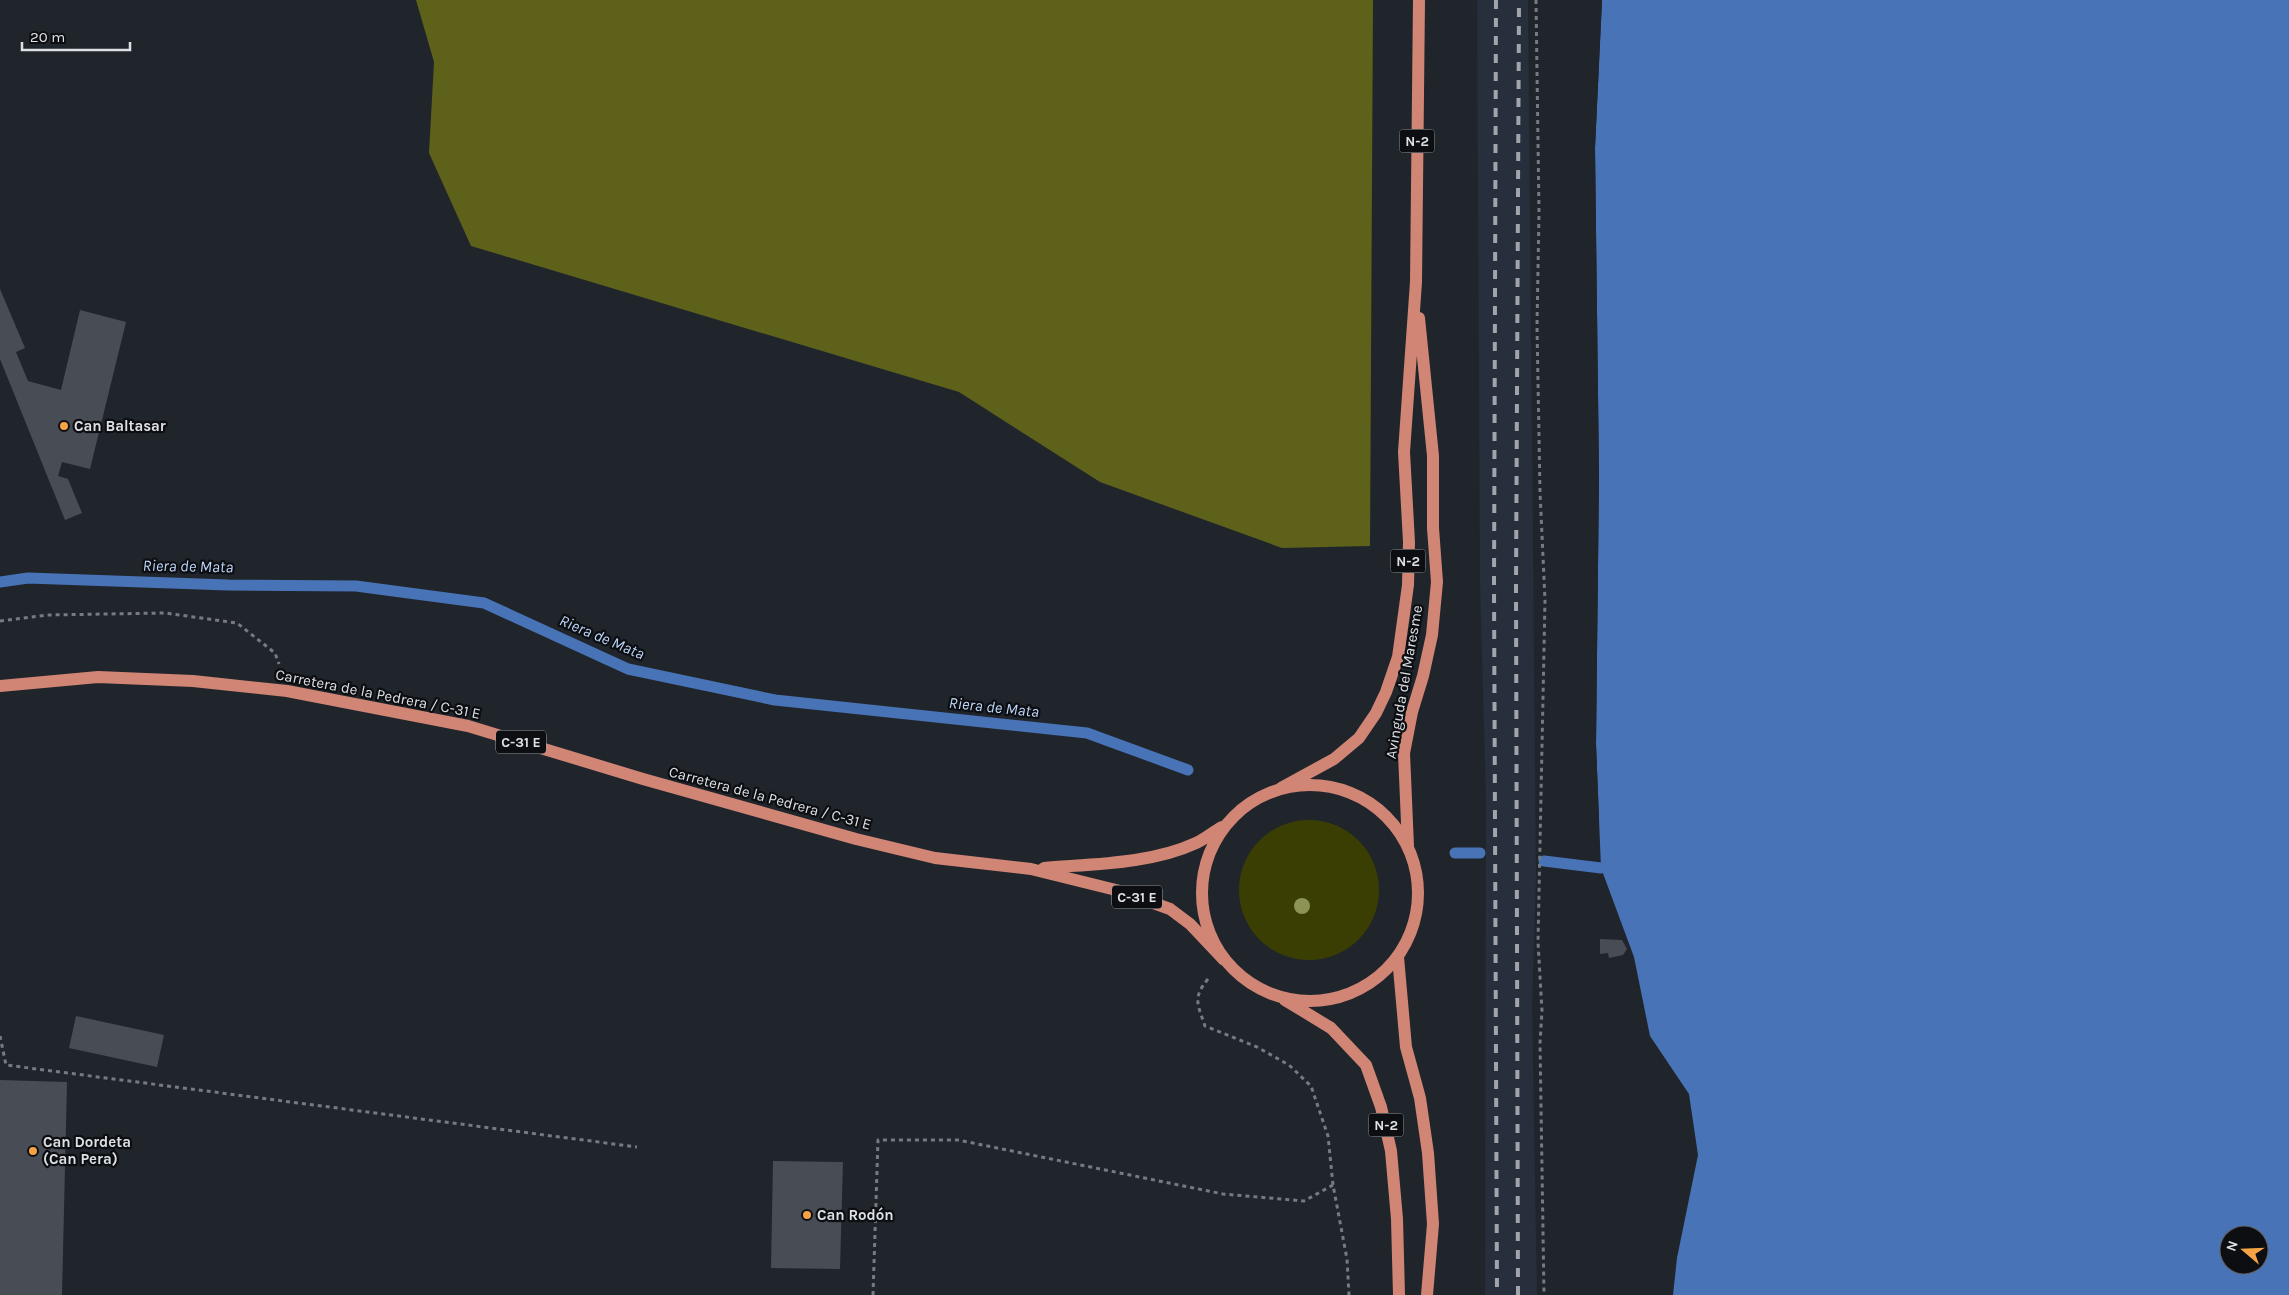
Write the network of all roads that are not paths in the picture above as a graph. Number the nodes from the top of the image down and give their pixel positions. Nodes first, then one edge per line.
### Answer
1 (1419, 0) edge
2 (1416, 282) junction
3 (0, 686) edge
4 (1280, 788) junction
5 (1224, 826) junction
6 (1409, 848) junction
7 (1031, 869) junction
8 (1398, 957) junction
9 (1224, 960) junction
10 (1283, 998) junction
11 (1399, 1295) edge
12 (1427, 1295) edge

1 - 2 main road, Avinguda del Maresme / N-2
2 - 4 main road, Avinguda del Maresme / N-2
2 - 6 main road, Avinguda del Maresme / N-2
3 - 7 main road, Carretera de la Pedrera / C-31 E / C-31 E
4 - 5 main road, N-2
4 - 6 main road, N-2
5 - 7 main road, C-31 E
5 - 9 main road, N-2
6 - 8 main road, N-2
7 - 9 main road, C-31 E
8 - 10 main road, N-2
8 - 12 main road, N-2
9 - 10 main road, N-2
10 - 11 main road, N-2

